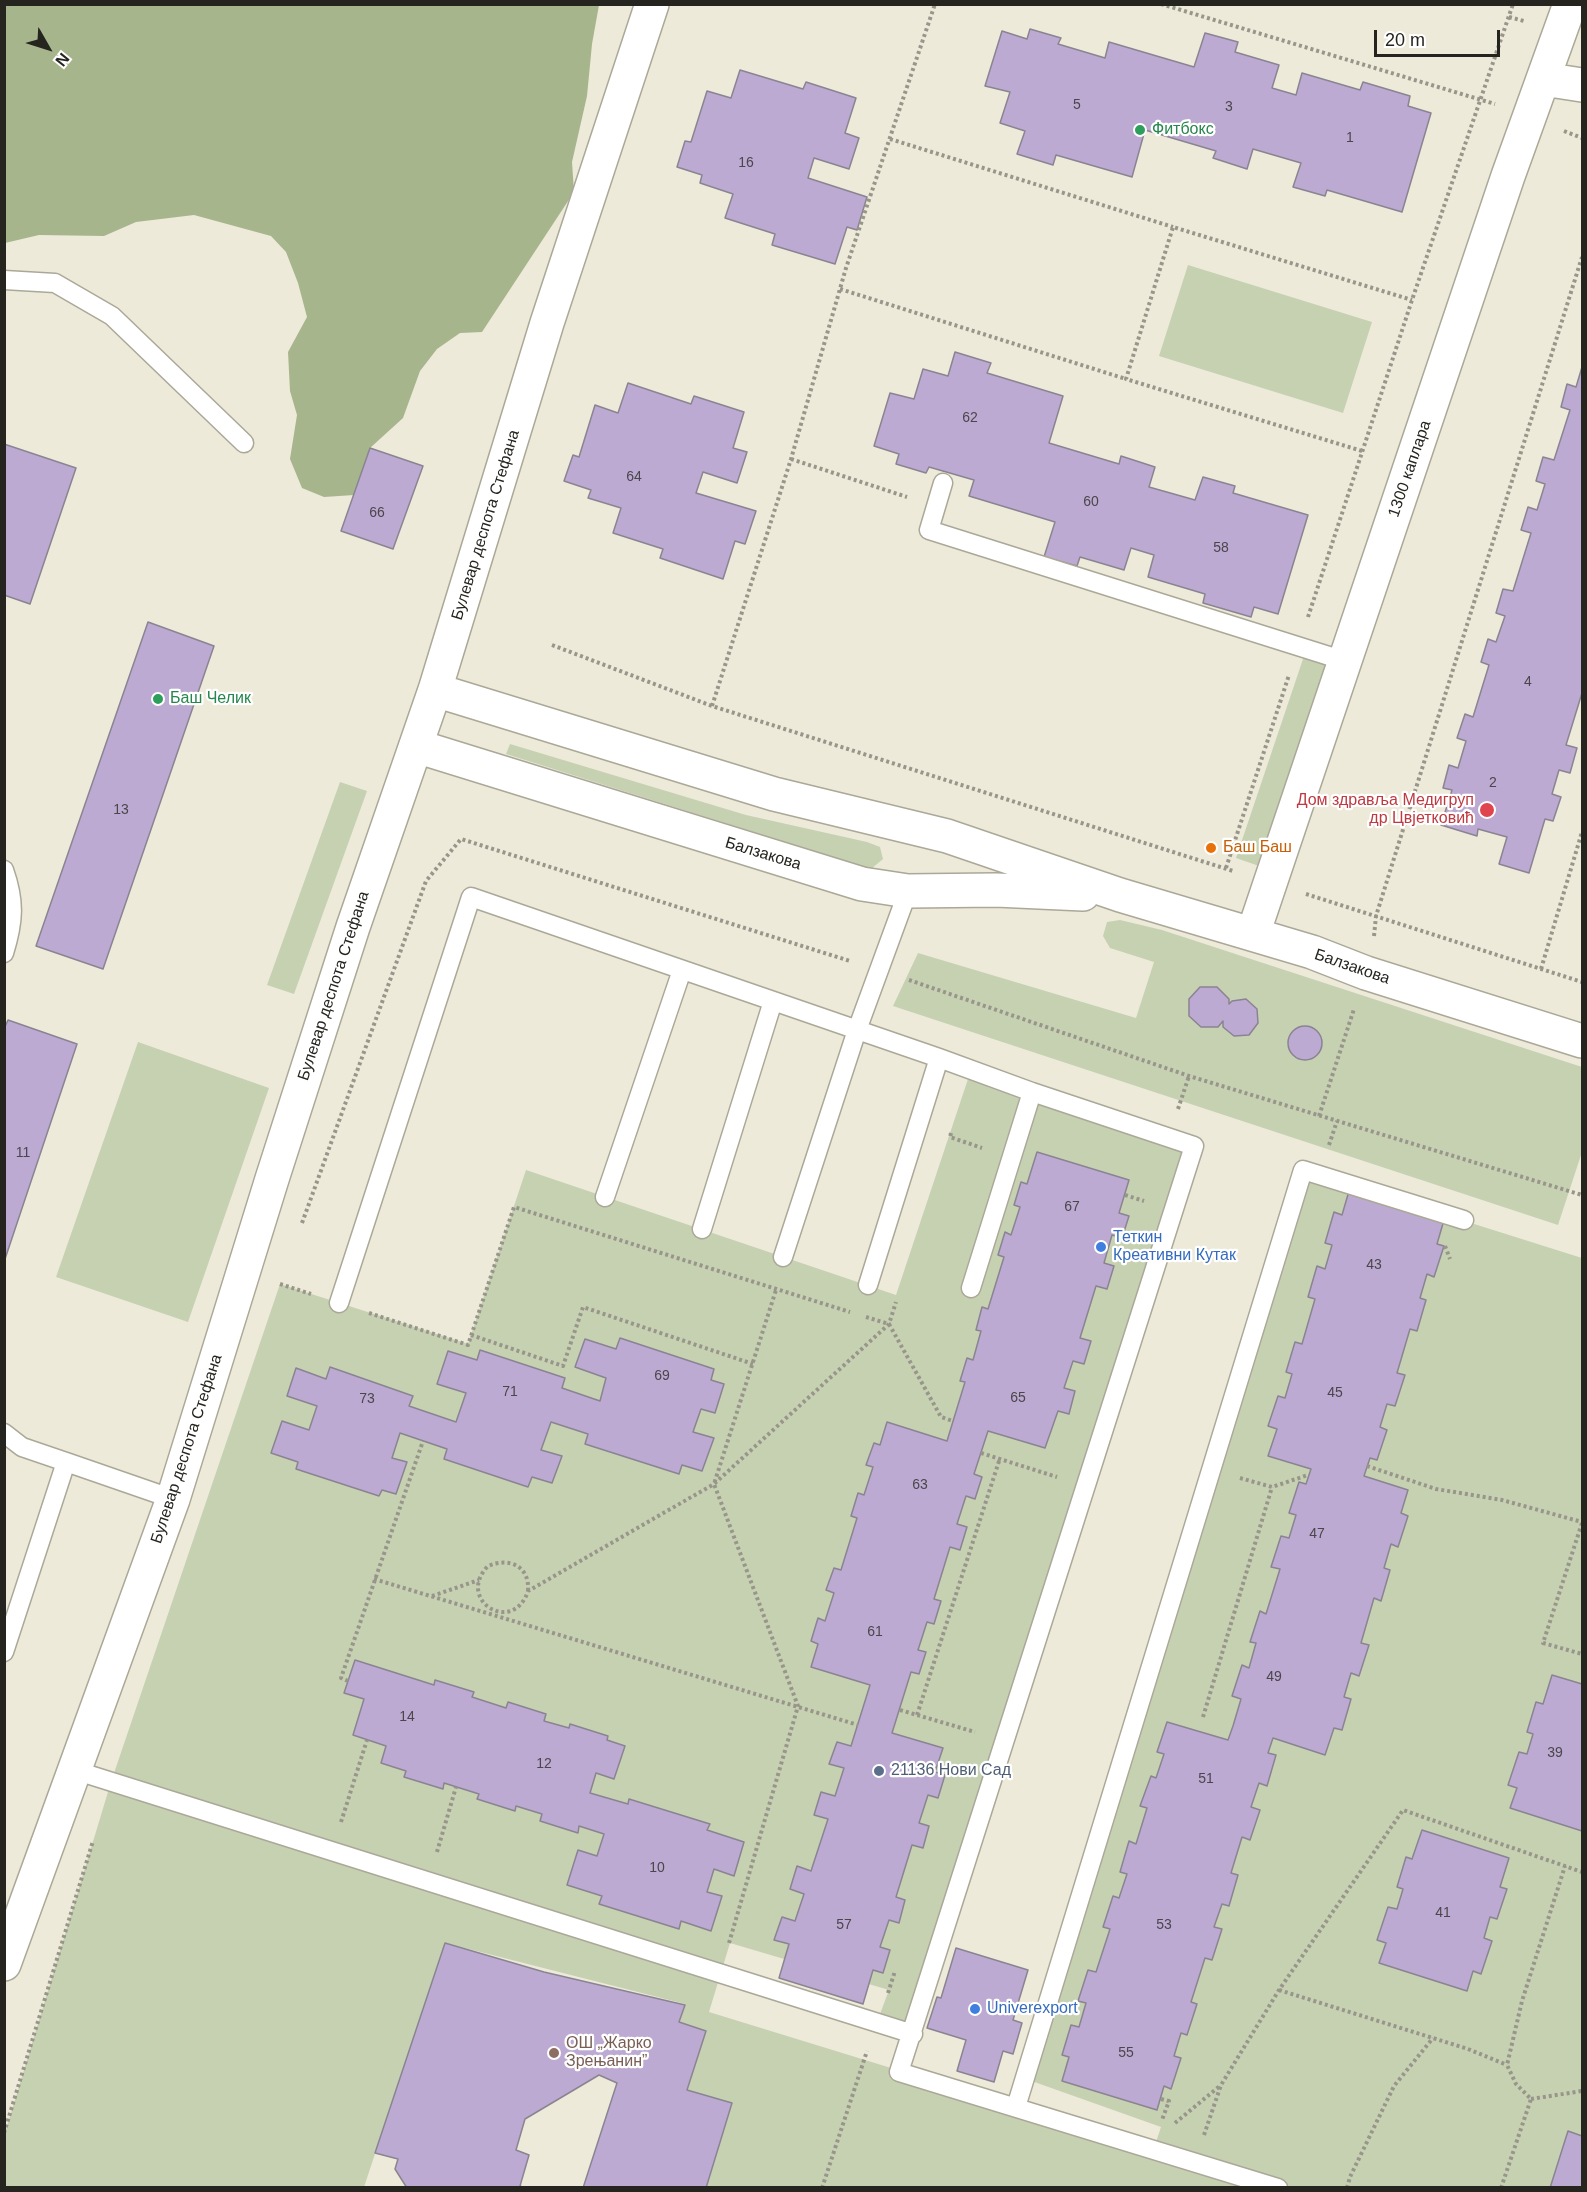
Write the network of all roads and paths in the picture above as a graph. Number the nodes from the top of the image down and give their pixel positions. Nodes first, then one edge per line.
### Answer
1 (652, 4) edge
2 (935, 4) edge
3 (1161, 4) edge
4 (1513, 4) edge
5 (1570, 4) edge
6 (1543, 79) junction
7 (1582, 85) edge
8 (1482, 99) junction
9 (1529, 117) junction
10 (1582, 138) edge
11 (890, 139) junction
12 (1173, 227) junction
13 (1582, 257) edge
14 (4, 280) edge
15 (840, 289) junction
16 (1412, 300) junction
17 (1126, 379) junction
18 (244, 443) dead end
19 (1362, 451) junction
20 (943, 483) dead end
21 (552, 645) dead end
22 (1299, 646) junction
23 (1345, 661) junction
24 (435, 690) junction
25 (712, 706) junction
26 (416, 746) junction
27 (1582, 832) edge
28 (1226, 868) junction
29 (4, 870) edge
30 (1271, 883) junction
31 (908, 891) junction
32 (1120, 895) junction
33 (1376, 916) junction
34 (1253, 934) junction
35 (4, 953) edge
36 (1541, 969) junction
37 (681, 970) junction
38 (879, 970) junction
39 (1366, 973) junction
40 (1582, 982) edge
41 (773, 1001) junction
42 (857, 1030) junction
43 (1582, 1041) edge
44 (939, 1058) junction
45 (1032, 1092) junction
46 (1319, 1116) junction
47 (946, 1147) dead end
48 (1012, 1158) junction
49 (1125, 1195) dead end
50 (1582, 1195) edge
51 (605, 1197) dead end
52 (1147, 1202) dead end
53 (1464, 1220) dead end
54 (300, 1228) dead end
55 (702, 1229) dead end
56 (783, 1257) dead end
57 (868, 1285) dead end
58 (971, 1288) dead end
59 (776, 1290) junction
60 (900, 1291) dead end
61 (276, 1295) dead end
62 (339, 1303) junction
63 (889, 1324) junction
64 (471, 1335) junction
65 (753, 1364) junction
66 (953, 1421) dead end
67 (4, 1433) edge
68 (423, 1441) dead end
69 (981, 1453) dead end
70 (1000, 1458) junction
71 (66, 1462) junction
72 (1366, 1466) dead end
73 (1308, 1475) dead end
74 (1058, 1477) dead end
75 (1238, 1477) dead end
76 (714, 1484) junction
77 (1272, 1487) junction
78 (173, 1498) junction
79 (1582, 1522) edge
80 (374, 1579) junction
81 (479, 1580) junction
82 (528, 1591) junction
83 (432, 1596) junction
84 (4, 1652) edge
85 (1582, 1654) edge
86 (348, 1681) dead end
87 (798, 1706) junction
88 (900, 1710) dead end
89 (917, 1715) junction
90 (1203, 1717) dead end
91 (858, 1725) dead end
92 (975, 1732) dead end
93 (367, 1740) dead end
94 (74, 1770) junction
95 (456, 1787) dead end
96 (94, 1839) dead end
97 (333, 1851) junction
98 (1565, 1866) junction
99 (1582, 1872) edge
100 (428, 1881) junction
101 (6, 1951) edge
102 (720, 1973) junction
103 (1279, 1990) junction
104 (877, 2022) junction
105 (913, 2034) junction
106 (1432, 2038) junction
107 (1508, 2065) junction
108 (1221, 2085) junction
109 (1582, 2091) edge
110 (1531, 2099) junction
111 (1016, 2107) junction
112 (1170, 2127) dead end
113 (4, 2133) edge
114 (1194, 2162) junction
115 (822, 2187) edge
116 (1278, 2187) edge
117 (1347, 2187) edge
118 (1501, 2187) edge

1 - 24 street, Булевар деспота Стефана
2 - 11 path
3 - 8 path
4 - 8 path
5 - 6 street, 1300 каплара
6 - 7 street
6 - 9 street, 1300 каплара
8 - 9 path
8 - 16 path
9 - 10 path
9 - 23 street, 1300 каплара
11 - 12 path
11 - 15 path
12 - 16 path
12 - 17 path
13 - 33 path
14 - 18 lane
15 - 17 path
15 - 25 path
16 - 19 path
17 - 19 path
19 - 22 path
20 - 22 lane
21 - 25 path
22 - 23 lane
22 - 28 path
23 - 30 street, 1300 каплара
24 - 26 street, Булевар деспота Стефана
24 - 32 street, Балзакова
25 - 28 path
26 - 31 street, Балзакова
26 - 78 street, Булевар деспота Стефана
27 - 36 path
28 - 30 path
29 - 35 lane
30 - 33 path
30 - 34 street, 1300 каплара
31 - 32 street, Балзакова
31 - 38 lane
32 - 34 street, Балзакова
33 - 36 path
33 - 39 path
34 - 39 street, Балзакова
36 - 40 path
37 - 41 lane
37 - 51 lane
37 - 62 lane
38 - 42 lane
38 - 46 path
38 - 54 path
39 - 43 street, Балзакова
39 - 46 path
41 - 42 lane
41 - 55 lane
42 - 44 lane
42 - 56 lane
44 - 45 lane
44 - 57 lane
45 - 48 lane
45 - 105 lane
46 - 50 path
47 - 48 path
48 - 58 lane
49 - 52 path
53 - 111 lane
59 - 63 path
59 - 64 path
59 - 65 path
60 - 63 path
61 - 62 path
62 - 64 path
63 - 66 path
63 - 76 path
64 - 65 path
65 - 76 path
67 - 71 lane
68 - 80 path
69 - 70 path
70 - 74 path
70 - 89 path
71 - 78 lane
71 - 84 lane
72 - 79 path
73 - 77 path
75 - 77 path
76 - 82 path
76 - 87 path
77 - 90 path
78 - 94 street, Булевар деспота Стефана
79 - 85 path
80 - 83 path
80 - 86 path
81 - 82 path
81 - 82 path
81 - 83 path
83 - 87 path
87 - 91 path
87 - 102 path
88 - 89 path
89 - 92 path
93 - 97 path
94 - 97 lane
94 - 101 street, Булевар деспота Стефана
95 - 100 path
96 - 113 path
97 - 100 lane
98 - 99 path
98 - 103 path
98 - 107 path
100 - 102 lane
102 - 104 lane
103 - 106 path
103 - 108 path
104 - 105 lane
104 - 115 path
105 - 111 lane
106 - 107 path
106 - 117 path
107 - 110 path
108 - 112 path
108 - 114 path
109 - 110 path
110 - 118 path
111 - 114 lane
114 - 116 lane

